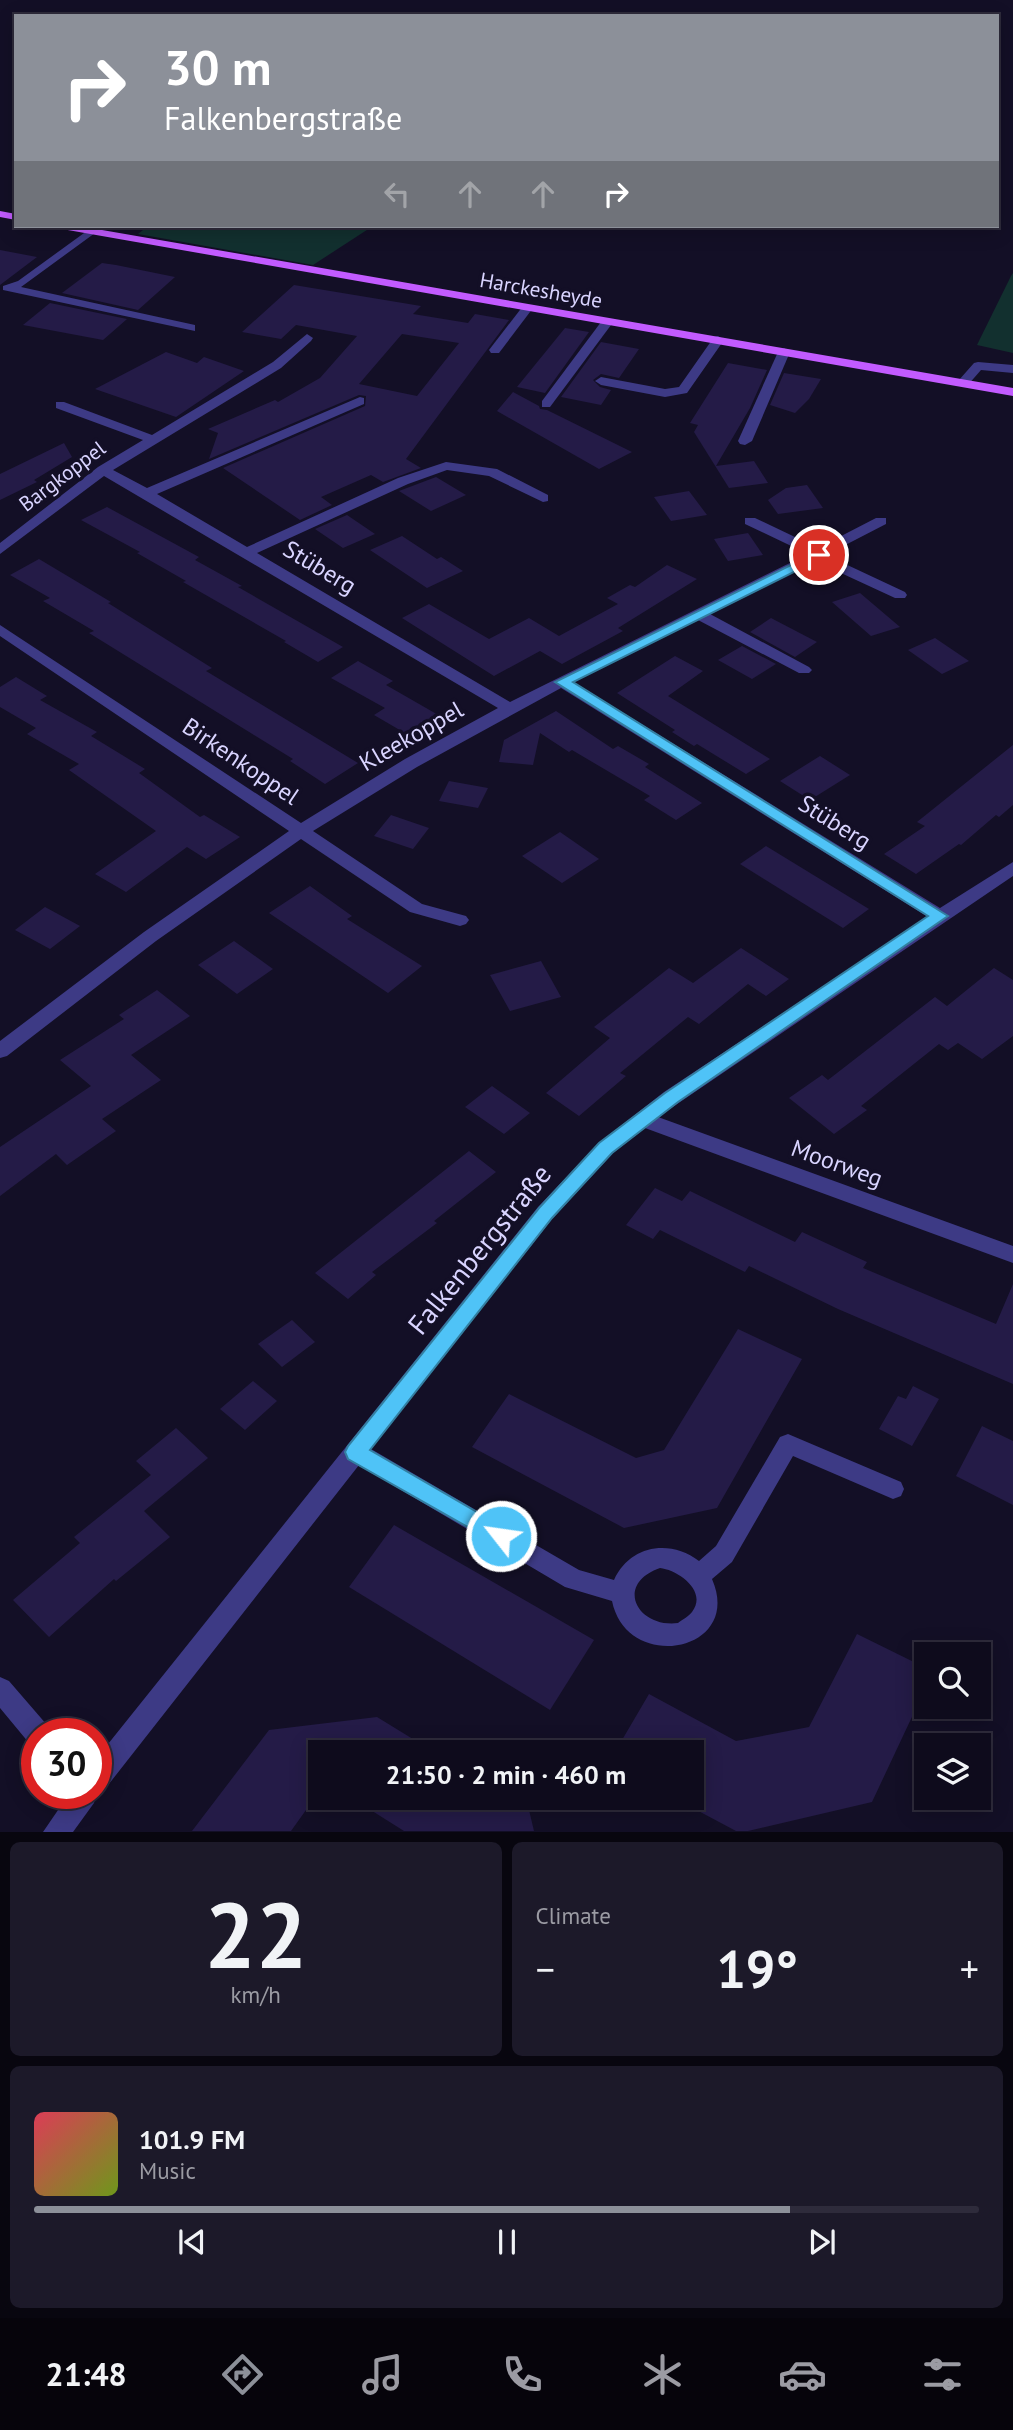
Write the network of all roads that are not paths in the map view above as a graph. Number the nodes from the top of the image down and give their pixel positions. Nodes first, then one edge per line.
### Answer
1 (74, 228) edge
2 (91, 231) junction
3 (4, 289) edge
4 (527, 308) junction
5 (608, 321) junction
6 (191, 328) dead end
7 (307, 338) dead end
8 (718, 340) junction
9 (495, 350) dead end
10 (784, 352) junction
11 (1013, 369) edge
12 (601, 381) dead end
13 (963, 383) junction
14 (1013, 392) edge
15 (360, 401) dead end
16 (546, 404) dead end
17 (60, 405) dead end
18 (152, 439) junction
19 (745, 441) dead end
20 (103, 470) junction
21 (147, 493) junction
22 (543, 498) dead end
23 (750, 521) dead end
24 (881, 521) dead end
25 (0, 550) edge
26 (247, 552) junction
27 (818, 555) junction
28 (900, 595) dead end
29 (699, 614) junction
30 (0, 629) edge
31 (804, 670) dead end
32 (562, 682) junction
33 (510, 709) junction
34 (299, 830) junction
35 (1013, 868) edge
36 (940, 916) junction
37 (460, 920) dead end
38 (0, 1051) edge
39 (644, 1120) junction
40 (1013, 1255) edge
41 (356, 1452) junction
42 (893, 1489) dead end
43 (700, 1575) junction
44 (622, 1593) junction
45 (0, 1689) edge
46 (24, 1718) edge
47 (112, 1760) edge
48 (73, 1809) edge
49 (55, 1832) edge

1 - 2 main road, Harckesheyde
2 - 3 street
2 - 4 main road, Harckesheyde
3 - 6 street
4 - 5 main road, Harckesheyde
4 - 9 street
5 - 8 main road, Harckesheyde
5 - 16 street
7 - 18 street, Bargkoppel
8 - 10 main road, Harckesheyde
8 - 12 street
10 - 13 main road, Harckesheyde
10 - 19 street
11 - 13 street
13 - 14 main road, Harckesheyde
15 - 21 street
17 - 18 street, Bargkoppel
18 - 20 street, Bargkoppel
20 - 21 street, Stüberg
20 - 25 street, Bargkoppel
21 - 26 street, Stüberg
22 - 26 street
23 - 27 street
24 - 27 street, Kleekoppel
26 - 33 street, Stüberg
27 - 28 street
27 - 29 street, Kleekoppel
29 - 31 street
29 - 32 street, Kleekoppel
30 - 34 street, Birkenkoppel
32 - 33 street, Kleekoppel
32 - 36 street, Stüberg
33 - 34 street, Kleekoppel
34 - 37 street, Birkenkoppel
34 - 38 street, Kleekoppel
35 - 36 street, Falkenbergstraße
36 - 39 street, Falkenbergstraße
39 - 40 street, Moorweg
39 - 41 street, Falkenbergstraße
41 - 44 street
41 - 47 street, Falkenbergstraße
42 - 43 street
43 - 44 street
43 - 44 street
45 - 46 street
48 - 49 street

